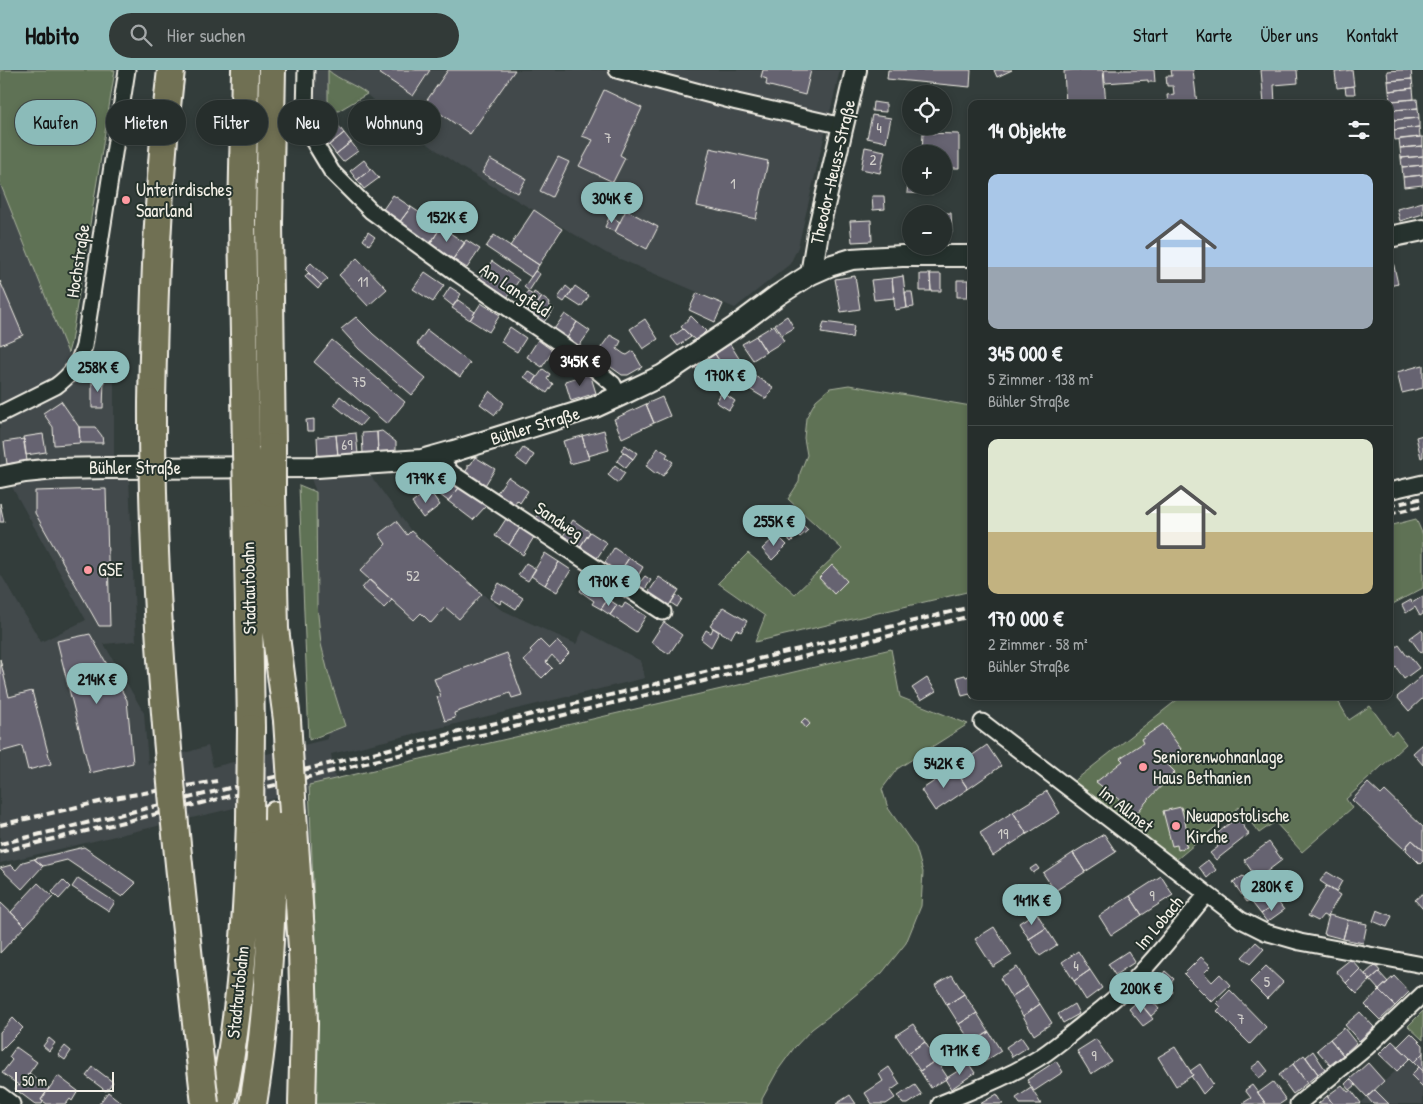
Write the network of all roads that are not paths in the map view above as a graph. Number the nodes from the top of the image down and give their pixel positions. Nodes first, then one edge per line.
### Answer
1 (127, 70) edge
2 (171, 70) edge
3 (244, 70) edge
4 (272, 70) edge
5 (306, 70) edge
6 (617, 70) edge
7 (856, 70) edge
8 (843, 126) junction
9 (1423, 230) edge
10 (1393, 233) edge
11 (968, 256) edge
12 (811, 274) junction
13 (619, 396) junction
14 (0, 414) edge
15 (440, 455) junction
16 (0, 477) edge
17 (1423, 483) edge
18 (1393, 490) edge
19 (260, 493) junction
20 (663, 612) dead end
21 (982, 722) dead end
22 (284, 814) junction
23 (1207, 894) junction
24 (1423, 966) edge
25 (1423, 994) edge
26 (0, 1095) edge
27 (12, 1104) edge
28 (205, 1104) edge
29 (222, 1104) edge
30 (253, 1104) edge
31 (302, 1104) edge
32 (940, 1104) edge
33 (1298, 1104) edge

1 - 14 street, Hochstraße
2 - 28 highway, bridge
3 - 19 highway, Stadtautobahn, bridge
4 - 19 highway, bridge
5 - 13 street, Am Langfeld
6 - 8 street
7 - 8 main road, Theodor-Heuss-Straße
8 - 12 main road, Theodor-Heuss-Straße
9 - 10 main road
11 - 12 main road, Bühler Straße
12 - 13 main road, Bühler Straße
13 - 15 main road, Bühler Straße
15 - 16 main road, Bühler Straße
15 - 20 street, Sandweg
17 - 18 street
19 - 22 highway, Stadtautobahn
19 - 29 highway, Stadtautobahn, bridge
21 - 23 street, Im Allmet
22 - 30 highway, Stadtautobahn
22 - 31 highway
23 - 24 street, Im Allmet
23 - 32 street, Im Lobach
25 - 33 street
26 - 27 street

